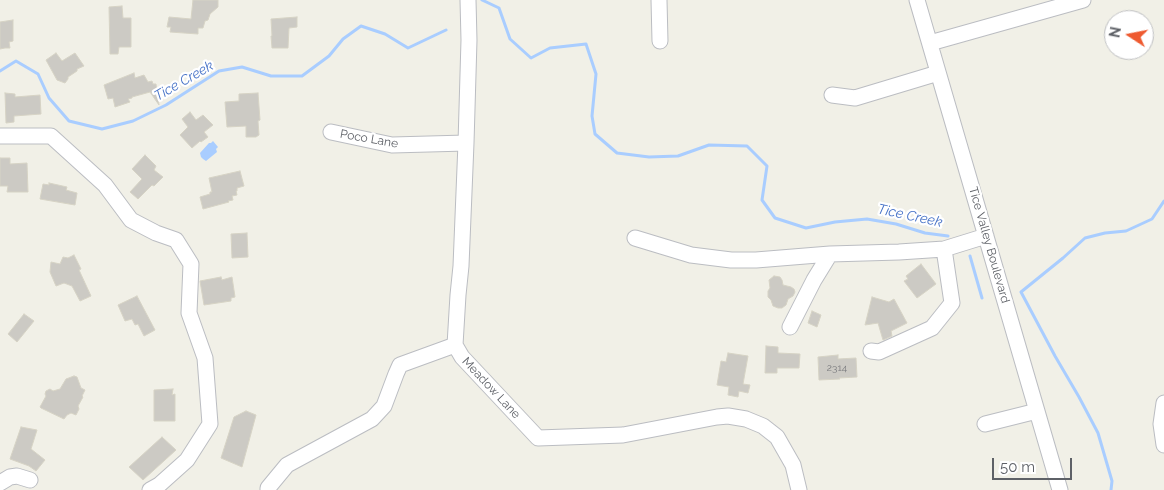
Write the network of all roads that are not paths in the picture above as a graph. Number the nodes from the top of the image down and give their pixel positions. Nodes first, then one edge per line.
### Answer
1 (468, 0) edge
2 (659, 0) edge
3 (917, 0) edge
4 (1083, 0) edge
5 (660, 41) dead end
6 (930, 43) junction
7 (938, 73) junction
8 (832, 95) dead end
9 (331, 132) dead end
10 (0, 136) edge
11 (466, 143) junction
12 (986, 236) junction
13 (635, 238) dead end
14 (944, 249) junction
15 (830, 254) junction
16 (790, 327) dead end
17 (455, 345) junction
18 (871, 351) dead end
19 (1164, 403) edge
20 (1037, 411) junction
21 (985, 424) dead end
22 (1164, 445) edge
23 (30, 480) dead end
24 (0, 483) edge
25 (150, 490) edge
26 (268, 490) edge
27 (799, 490) edge
28 (1060, 490) edge

1 - 11 street, Meadow Lane
2 - 5 street
3 - 6 street, Tice Valley Boulevard
4 - 6 street
6 - 7 street, Tice Valley Boulevard
7 - 8 street
7 - 12 street, Tice Valley Boulevard
9 - 11 street, Poco Lane
10 - 25 street
11 - 17 street, Meadow Lane
12 - 14 street
12 - 20 street, Tice Valley Boulevard
13 - 15 street
14 - 15 street
14 - 18 street
15 - 16 street
17 - 26 street
17 - 27 street, Meadow Lane
19 - 22 street
20 - 21 street
20 - 28 street, Tice Valley Boulevard
23 - 24 street

